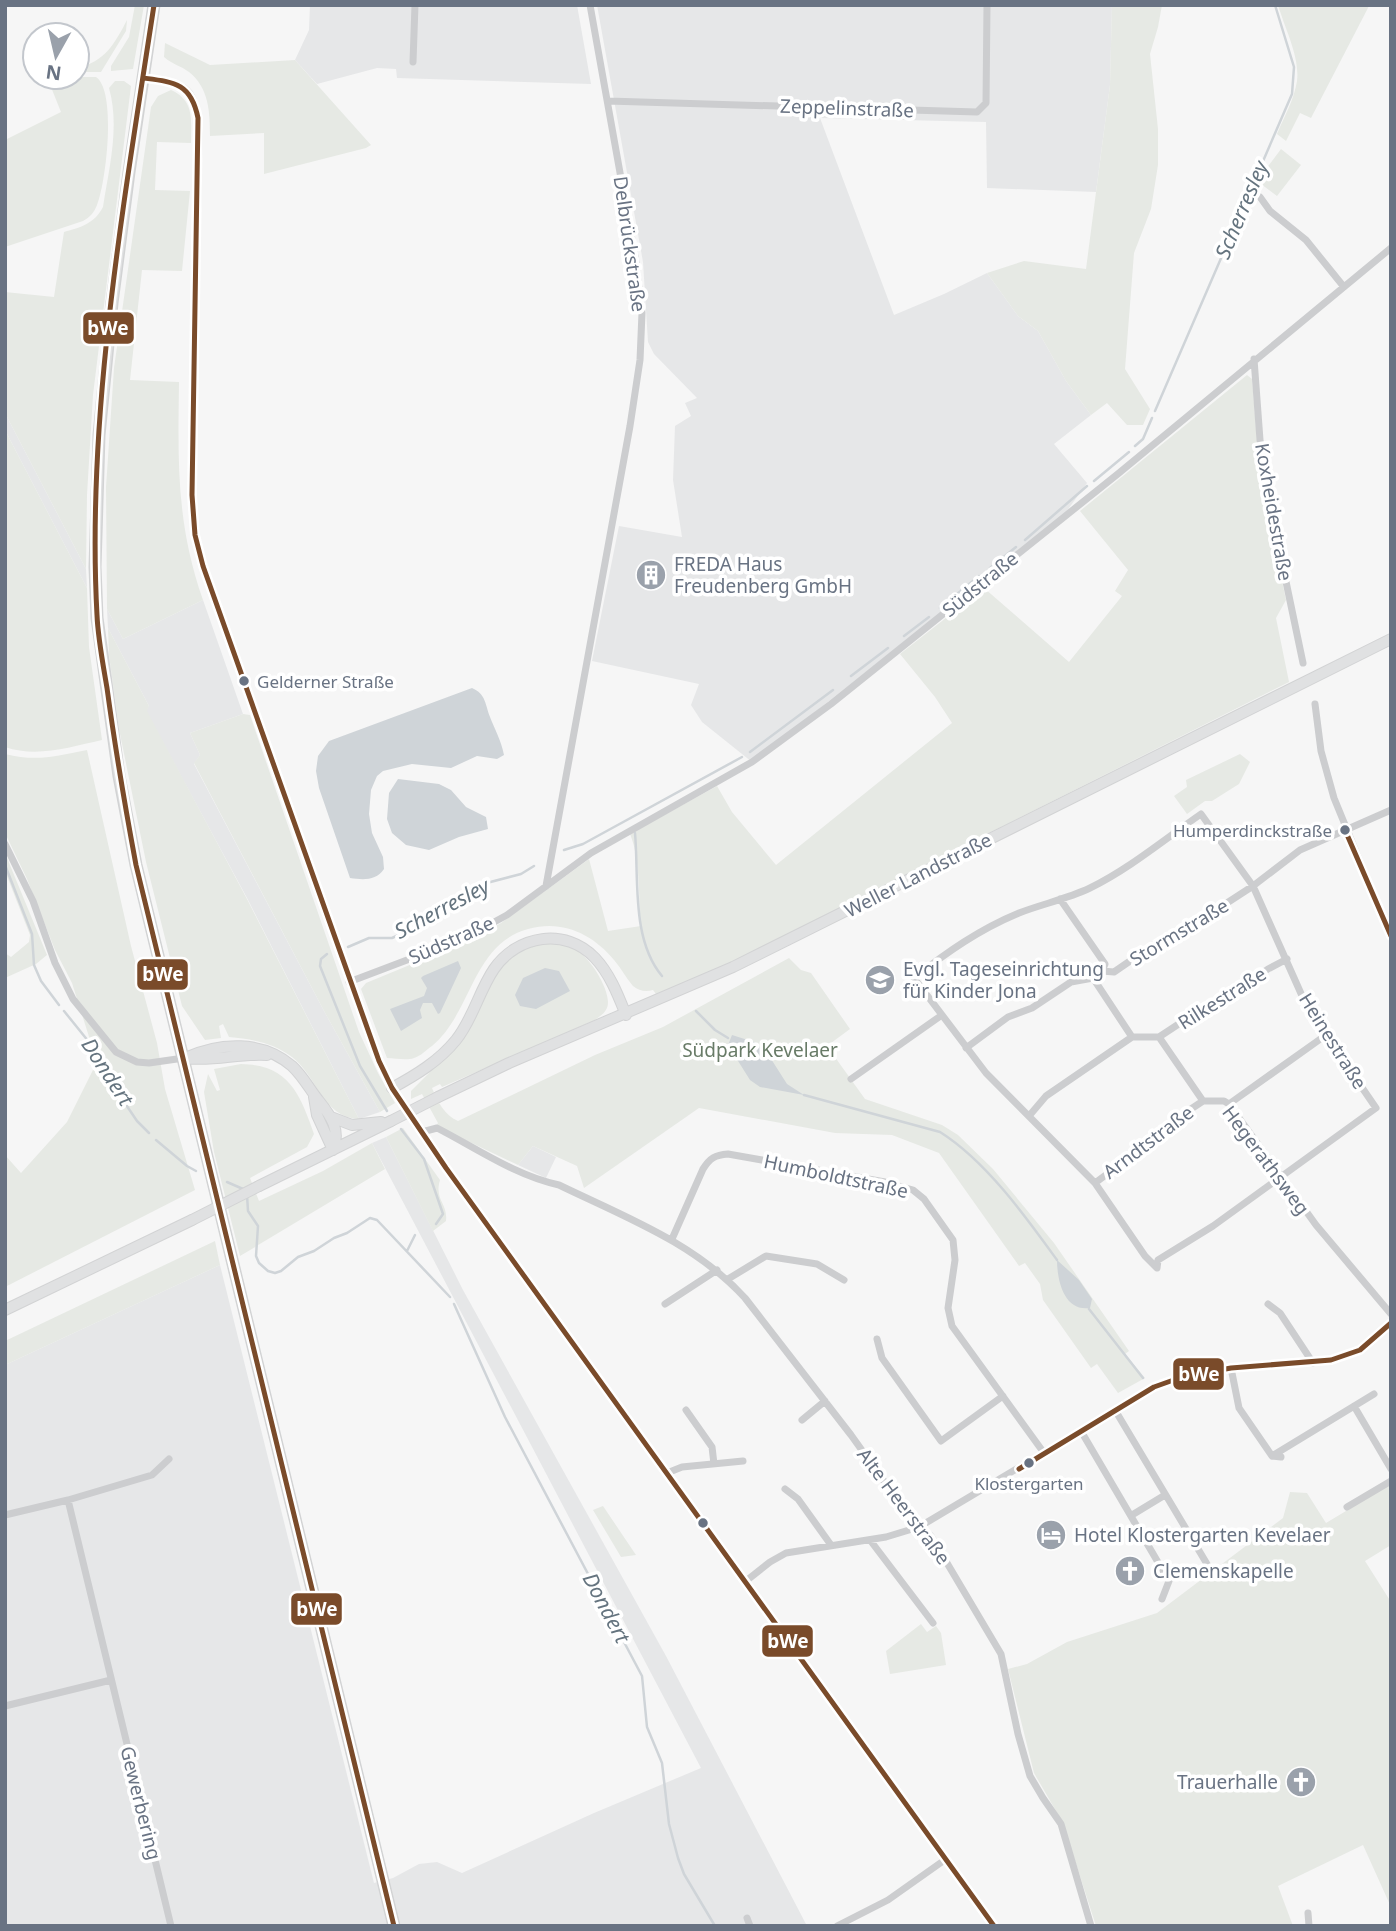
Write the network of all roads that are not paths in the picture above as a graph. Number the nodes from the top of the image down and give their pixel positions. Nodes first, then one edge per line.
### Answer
1 (154, 5) edge
2 (415, 5) edge
3 (590, 5) edge
4 (986, 5) edge
5 (413, 62) dead end
6 (143, 78) junction
7 (608, 101) junction
8 (1260, 197) dead end
9 (1391, 248) edge
10 (1344, 287) junction
11 (1254, 359) junction
12 (1391, 639) edge
13 (1303, 663) dead end
14 (1315, 704) dead end
15 (1391, 810) edge
16 (1345, 830) junction
17 (5, 844) edge
18 (546, 886) junction
19 (1253, 886) junction
20 (1060, 899) junction
21 (1391, 937) edge
22 (1287, 959) junction
23 (1102, 971) junction
24 (1093, 978) junction
25 (349, 982) junction
26 (626, 1014) junction
27 (942, 1015) junction
28 (1326, 1035) junction
29 (1132, 1037) junction
30 (1158, 1037) junction
31 (966, 1048) junction
32 (185, 1058) junction
33 (851, 1079) dead end
34 (392, 1088) junction
35 (313, 1094) junction
36 (1203, 1101) junction
37 (1229, 1104) junction
38 (1029, 1116) junction
39 (331, 1117) junction
40 (391, 1121) junction
41 (422, 1132) junction
42 (333, 1150) junction
43 (1281, 1175) junction
44 (1094, 1183) junction
45 (672, 1239) junction
46 (718, 1270) junction
47 (728, 1279) junction
48 (844, 1280) dead end
49 (665, 1304) dead end
50 (1268, 1304) dead end
51 (5, 1310) edge
52 (1391, 1314) edge
53 (1391, 1323) edge
54 (877, 1339) dead end
55 (1313, 1363) junction
56 (1231, 1368) junction
57 (1374, 1394) dead end
58 (1003, 1396) junction
59 (825, 1401) junction
60 (1354, 1405) junction
61 (685, 1410) dead end
62 (1115, 1410) junction
63 (802, 1420) dead end
64 (1081, 1431) junction
65 (1044, 1453) junction
66 (169, 1459) dead end
67 (743, 1461) dead end
68 (715, 1464) junction
69 (1391, 1469) edge
70 (667, 1473) junction
71 (1391, 1481) edge
72 (785, 1489) dead end
73 (1165, 1495) junction
74 (68, 1500) junction
75 (1348, 1507) dead end
76 (5, 1515) edge
77 (1132, 1515) junction
78 (919, 1527) junction
79 (870, 1540) junction
80 (831, 1545) junction
81 (1207, 1564) dead end
82 (746, 1581) junction
83 (1162, 1599) dead end
84 (933, 1623) dead end
85 (111, 1680) junction
86 (5, 1706) edge
87 (946, 1858) junction
88 (1308, 1913) dead end
89 (171, 1926) edge
90 (394, 1926) edge
91 (837, 1926) edge
92 (994, 1926) edge
93 (1091, 1926) edge
94 (1309, 1926) edge

1 - 6 main road
2 - 5 street
3 - 7 street, Delbrückstraße
4 - 7 street, Zeppelinstraße
6 - 25 street
6 - 32 main road
7 - 18 street, Delbrückstraße
8 - 10 street
9 - 10 street, Südstraße
10 - 11 street, Südstraße
11 - 13 street, Koxheidestraße
11 - 18 street, Südstraße
12 - 26 main road, Weller Landstraße
14 - 16 street
15 - 16 street
16 - 19 street, Stormstraße
16 - 21 street
17 - 32 street
18 - 25 street, Südstraße
19 - 20 street, Heinestraße
19 - 22 street, Heinestraße
19 - 23 street, Stormstraße
20 - 23 street
20 - 27 street, Heinestraße
22 - 28 street, Heinestraße
22 - 30 street, Rilkestraße
23 - 24 street
24 - 29 street
24 - 31 street
25 - 34 street
26 - 34 main road
26 - 40 main road, Weller Landstraße, bridge
27 - 31 street, Heinestraße
27 - 33 street
28 - 37 street
28 - 43 street, Heinestraße
29 - 30 street
29 - 38 street
30 - 36 street, Hegerathsweg
31 - 38 street, Heinestraße
32 - 35 main road
32 - 90 main road
34 - 41 street
35 - 39 main road
35 - 42 main road
36 - 37 street, Hegerathsweg
36 - 44 street, Arndtstraße
37 - 43 street, Hegerathsweg
38 - 44 street, Heinestraße
39 - 40 main road
39 - 42 main road
40 - 42 main road, Weller Landstraße
41 - 45 street, Alte Heerstraße
41 - 70 street
42 - 51 main road, Weller Landstraße, bridge
43 - 44 street, Heinestraße
43 - 52 street, Hegerathsweg
45 - 46 street, Alte Heerstraße
45 - 58 street, Humboldtstraße
46 - 47 street, Alte Heerstraße
46 - 49 street
47 - 48 street
47 - 59 street, Alte Heerstraße
50 - 55 street
53 - 55 street
54 - 58 street
55 - 56 street
56 - 60 street
56 - 62 street
57 - 60 street
58 - 65 street, Humboldtstraße
59 - 63 street
59 - 78 street, Alte Heerstraße
60 - 69 street
61 - 68 street
62 - 64 street
62 - 73 street
64 - 65 street
64 - 77 street
65 - 78 street
66 - 74 street
67 - 68 street
68 - 70 street
70 - 82 street
71 - 75 street
72 - 80 street
73 - 77 street
73 - 81 street
74 - 76 street
74 - 85 street, Gewerbering
77 - 83 street
78 - 79 street
78 - 93 street, Alte Heerstraße
79 - 80 street
79 - 84 street
80 - 82 street
82 - 87 street
85 - 86 street
85 - 89 street, Gewerbering
87 - 91 street
87 - 92 street
88 - 94 street

